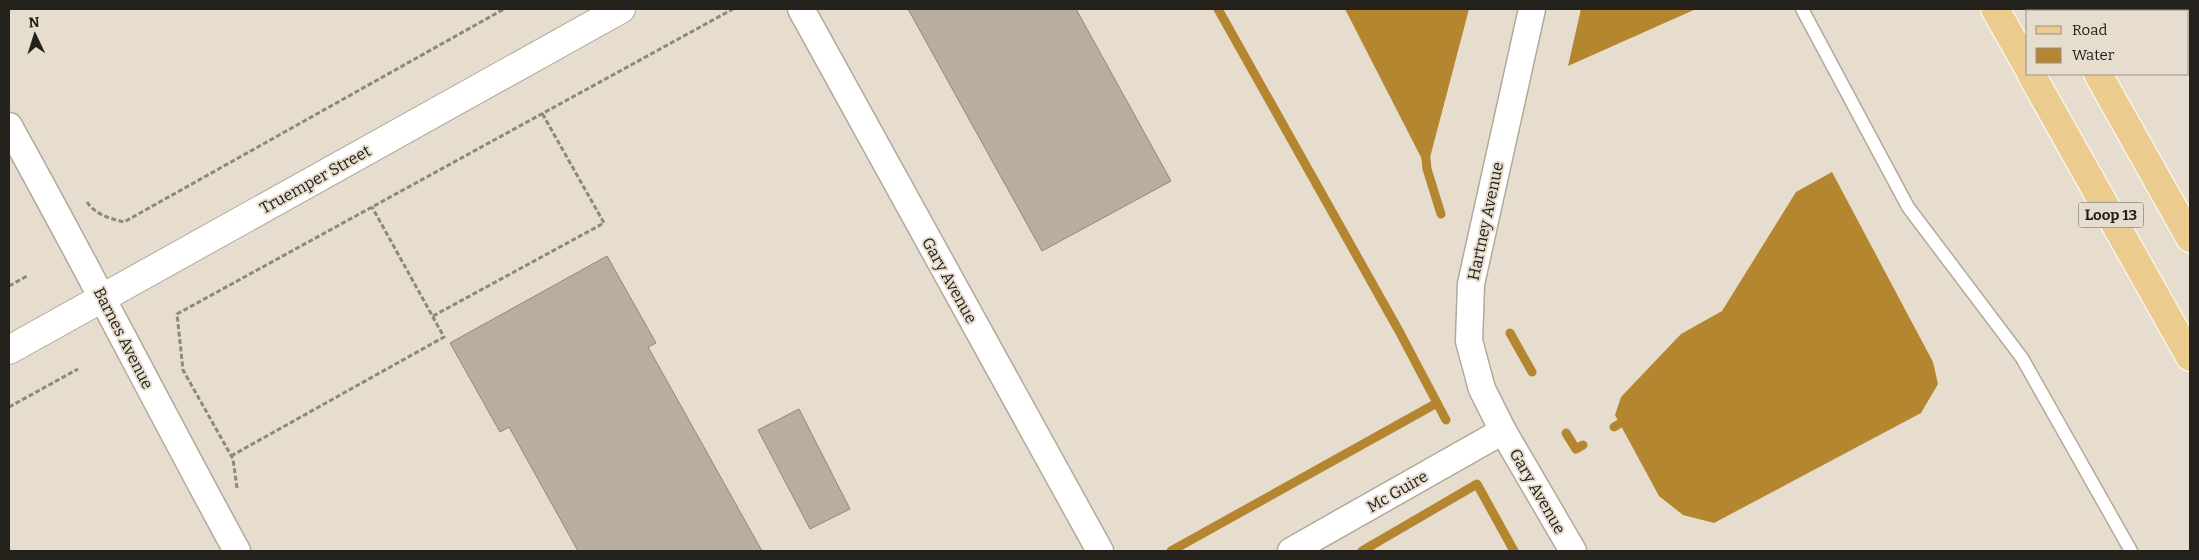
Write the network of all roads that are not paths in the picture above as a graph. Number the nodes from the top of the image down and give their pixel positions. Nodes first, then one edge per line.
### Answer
1 (621, 9) edge
2 (802, 9) edge
3 (1532, 9) edge
4 (1802, 9) edge
5 (1995, 9) edge
6 (2026, 63) edge
7 (2033, 75) edge
8 (2099, 75) edge
9 (9, 126) edge
10 (2190, 238) edge
11 (104, 298) junction
12 (9, 350) edge
13 (2190, 357) edge
14 (1503, 431) junction
15 (237, 551) edge
16 (1100, 551) edge
17 (1291, 551) edge
18 (1573, 551) edge
19 (2131, 551) edge

1 - 11 street, Truemper Street
2 - 16 street, Gary Avenue
3 - 14 street, Hartney Avenue
4 - 19 lane
5 - 6 main road
7 - 13 main road, Loop 13
8 - 10 main road, Loop 13
9 - 11 street, Barnes Avenue
11 - 12 street, Truemper Street
11 - 15 street, Barnes Avenue
14 - 17 street, Mc Guire
14 - 18 street, Gary Avenue

